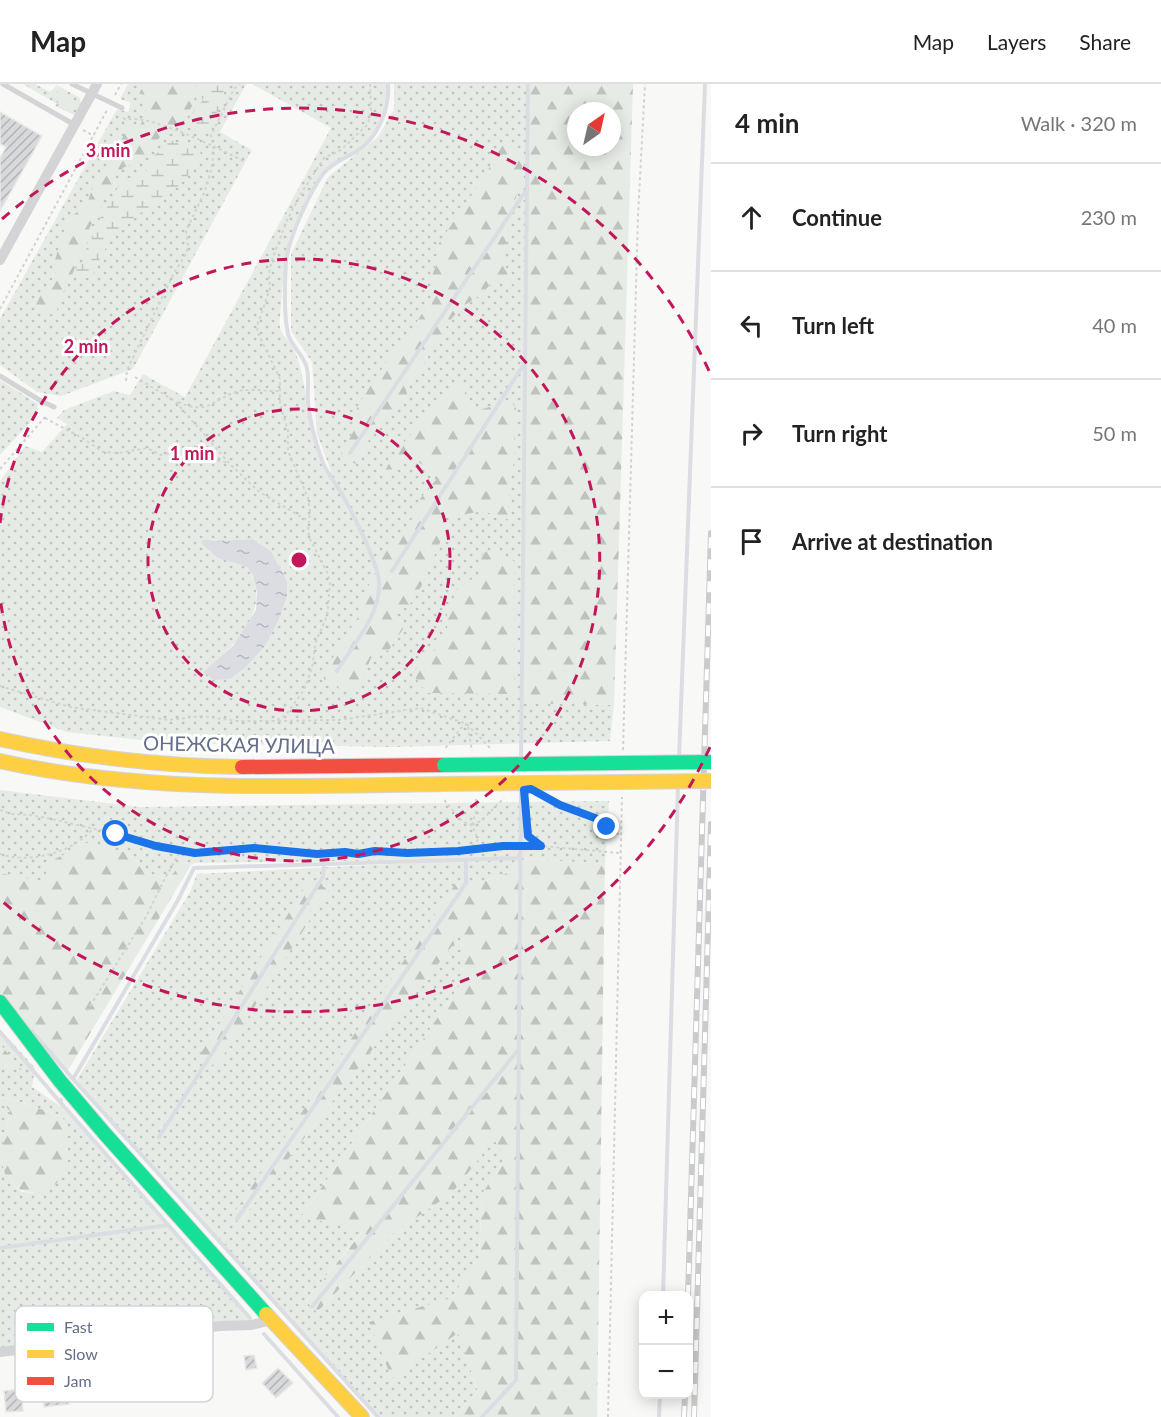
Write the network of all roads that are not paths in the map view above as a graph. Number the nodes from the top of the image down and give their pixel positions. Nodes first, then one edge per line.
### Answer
1 (3, 84) edge
2 (72, 84) edge
3 (95, 89) edge
4 (122, 108) dead end
5 (75, 125) junction
6 (0, 260) edge
7 (0, 376) edge
8 (54, 407) road end
9 (0, 739) edge
10 (0, 761) edge
11 (711, 762) edge
12 (711, 781) edge
13 (0, 1002) edge
14 (272, 1320) junction
15 (213, 1327) edge
16 (15, 1350) edge
17 (0, 1352) edge
18 (362, 1417) edge

1 - 5 lane
2 - 3 lane
3 - 4 lane
3 - 5 street
5 - 6 street
7 - 8 lane
9 - 11 main road, ОНЕЖСКАЯ УЛИЦА, bridge
10 - 12 main road, ОНЕЖСКАЯ УЛИЦА, bridge
13 - 14 main road
14 - 15 street
14 - 18 main road
16 - 17 street

